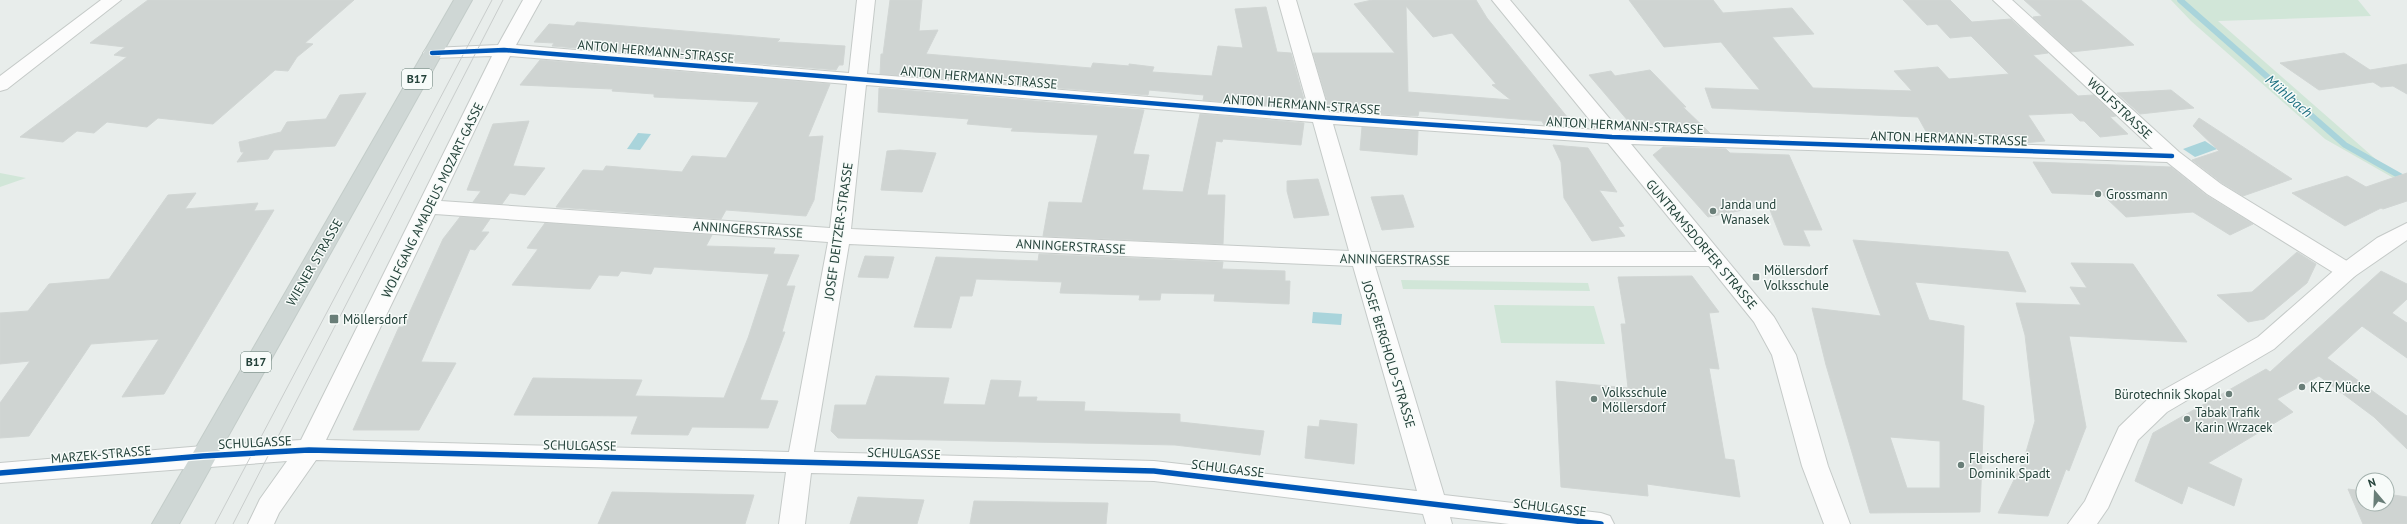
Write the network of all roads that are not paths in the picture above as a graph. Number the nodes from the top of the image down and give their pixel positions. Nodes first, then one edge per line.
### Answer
1 (112, 0) edge
2 (463, 0) edge
3 (532, 0) edge
4 (866, 0) edge
5 (1287, 0) edge
6 (1501, 0) edge
7 (2002, 0) edge
8 (504, 50) junction
9 (432, 52) junction
10 (859, 78) junction
11 (0, 85) edge
12 (1319, 117) junction
13 (1612, 137) junction
14 (2172, 156) junction
15 (429, 207) junction
16 (2407, 230) edge
17 (840, 236) junction
18 (1361, 259) junction
19 (1714, 259) junction
20 (2347, 271) junction
21 (309, 450) junction
22 (203, 456) junction
23 (800, 461) junction
24 (0, 473) edge
25 (1436, 514) edge
26 (166, 524) edge
27 (260, 524) edge
28 (792, 524) edge
29 (1601, 524) edge
30 (1837, 524) edge
31 (2081, 524) edge

1 - 11 street
2 - 9 main road, WIENER STRASSE / B17
3 - 8 street, WOLFGANG AMADEUS MOZART-GASSE
4 - 10 street, JOSEF DEITZER-STRASSE
5 - 12 street, JOSEF BERGHOLD-STRASSE
6 - 13 street, GUNTRAMSDORFER STRASSE
7 - 14 street, WOLFSTRASSE
8 - 9 street, ANTON HERMANN-STRASSE
8 - 10 street, ANTON HERMANN-STRASSE
8 - 15 street, WOLFGANG AMADEUS MOZART-GASSE
9 - 22 main road, WIENER STRASSE / B17
10 - 12 street, ANTON HERMANN-STRASSE
10 - 17 street, JOSEF DEITZER-STRASSE
12 - 13 street, ANTON HERMANN-STRASSE
12 - 18 street, JOSEF BERGHOLD-STRASSE
13 - 14 street, ANTON HERMANN-STRASSE
13 - 19 street, GUNTRAMSDORFER STRASSE
14 - 20 street, WOLFSTRASSE
15 - 17 street, ANNINGERSTRASSE
15 - 21 street, WOLFGANG AMADEUS MOZART-GASSE
16 - 20 street
17 - 18 street, ANNINGERSTRASSE
17 - 23 street, JOSEF DEITZER-STRASSE
18 - 19 street, ANNINGERSTRASSE
18 - 25 street, JOSEF BERGHOLD-STRASSE
19 - 30 street, GUNTRAMSDORFER STRASSE
20 - 31 street
21 - 22 street, SCHULGASSE
21 - 23 street, SCHULGASSE
21 - 27 street, WOLFGANG AMADEUS MOZART-GASSE
22 - 24 street, MARZEK-STRASSE
22 - 26 main road, WIENER STRASSE / B17
23 - 25 street, SCHULGASSE
23 - 28 street, JOSEF DEITZER-STRASSE
25 - 29 street, SCHULGASSE

